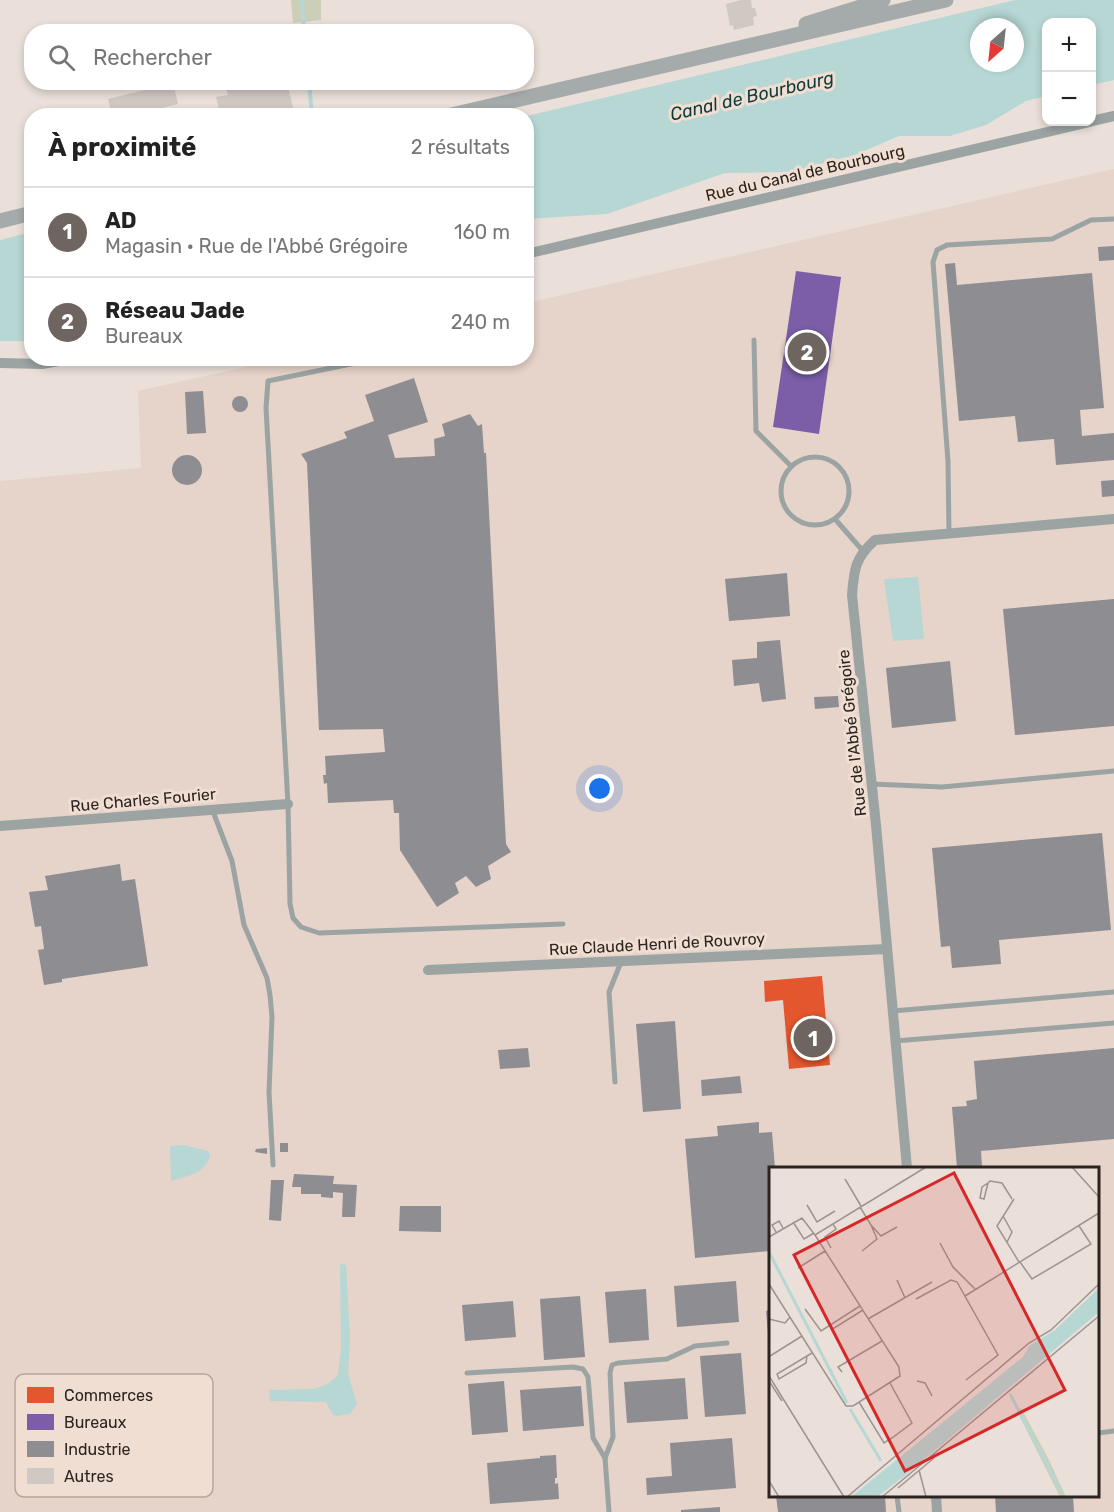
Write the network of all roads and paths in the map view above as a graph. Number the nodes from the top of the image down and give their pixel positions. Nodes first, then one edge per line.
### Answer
1 (883, 0) edge
2 (946, 0) edge
3 (679, 61) junction
4 (481, 108) edge
5 (1114, 116) edge
6 (1096, 120) edge
7 (1070, 126) edge
8 (24, 215) edge
9 (1114, 219) edge
10 (0, 221) edge
11 (534, 252) edge
12 (754, 340) dead end
13 (0, 363) edge
14 (24, 364) edge
15 (341, 366) edge
16 (791, 466) junction
17 (835, 519) junction
18 (1114, 519) edge
19 (949, 534) junction
20 (863, 551) junction
21 (1114, 771) edge
22 (872, 784) junction
23 (288, 804) junction
24 (212, 809) junction
25 (0, 826) edge
26 (563, 924) dead end
27 (887, 949) junction
28 (622, 961) junction
29 (428, 969) dead end
30 (1114, 992) edge
31 (893, 1011) junction
32 (1114, 1023) edge
33 (895, 1041) junction
34 (615, 1082) dead end
35 (273, 1165) dead end
36 (907, 1167) edge
37 (727, 1343) dead end
38 (467, 1373) dead end
39 (1114, 1431) edge
40 (1099, 1433) edge
41 (605, 1458) junction
42 (897, 1497) edge
43 (936, 1497) edge
44 (609, 1512) edge
45 (899, 1512) edge
46 (937, 1512) edge

1 - 3 main road
2 - 3 main road
3 - 4 main road
5 - 6 street, Rue du Canal de Bourbourg
7 - 11 street, Rue du Canal de Bourbourg
8 - 10 main road
9 - 19 lane
12 - 16 lane
13 - 14 street
15 - 23 lane
16 - 17 lane
16 - 17 lane
17 - 20 lane
18 - 19 street
19 - 20 street
20 - 22 street, Rue de l'Abbé Grégoire
21 - 22 lane
22 - 27 street, Rue de l'Abbé Grégoire
23 - 24 street, Rue Charles Fourier
23 - 26 lane
24 - 25 street, Rue Charles Fourier
24 - 35 lane
27 - 28 street, Rue Claude Henri de Rouvroy
27 - 31 street, Rue de l'Abbé Grégoire
28 - 29 street, Rue Claude Henri de Rouvroy
28 - 34 lane
30 - 31 lane
31 - 33 street, Rue de l'Abbé Grégoire
32 - 33 lane
33 - 36 street, Rue de l'Abbé Grégoire
37 - 41 lane
38 - 41 lane
39 - 40 lane
41 - 44 lane
42 - 45 lane
43 - 46 street

